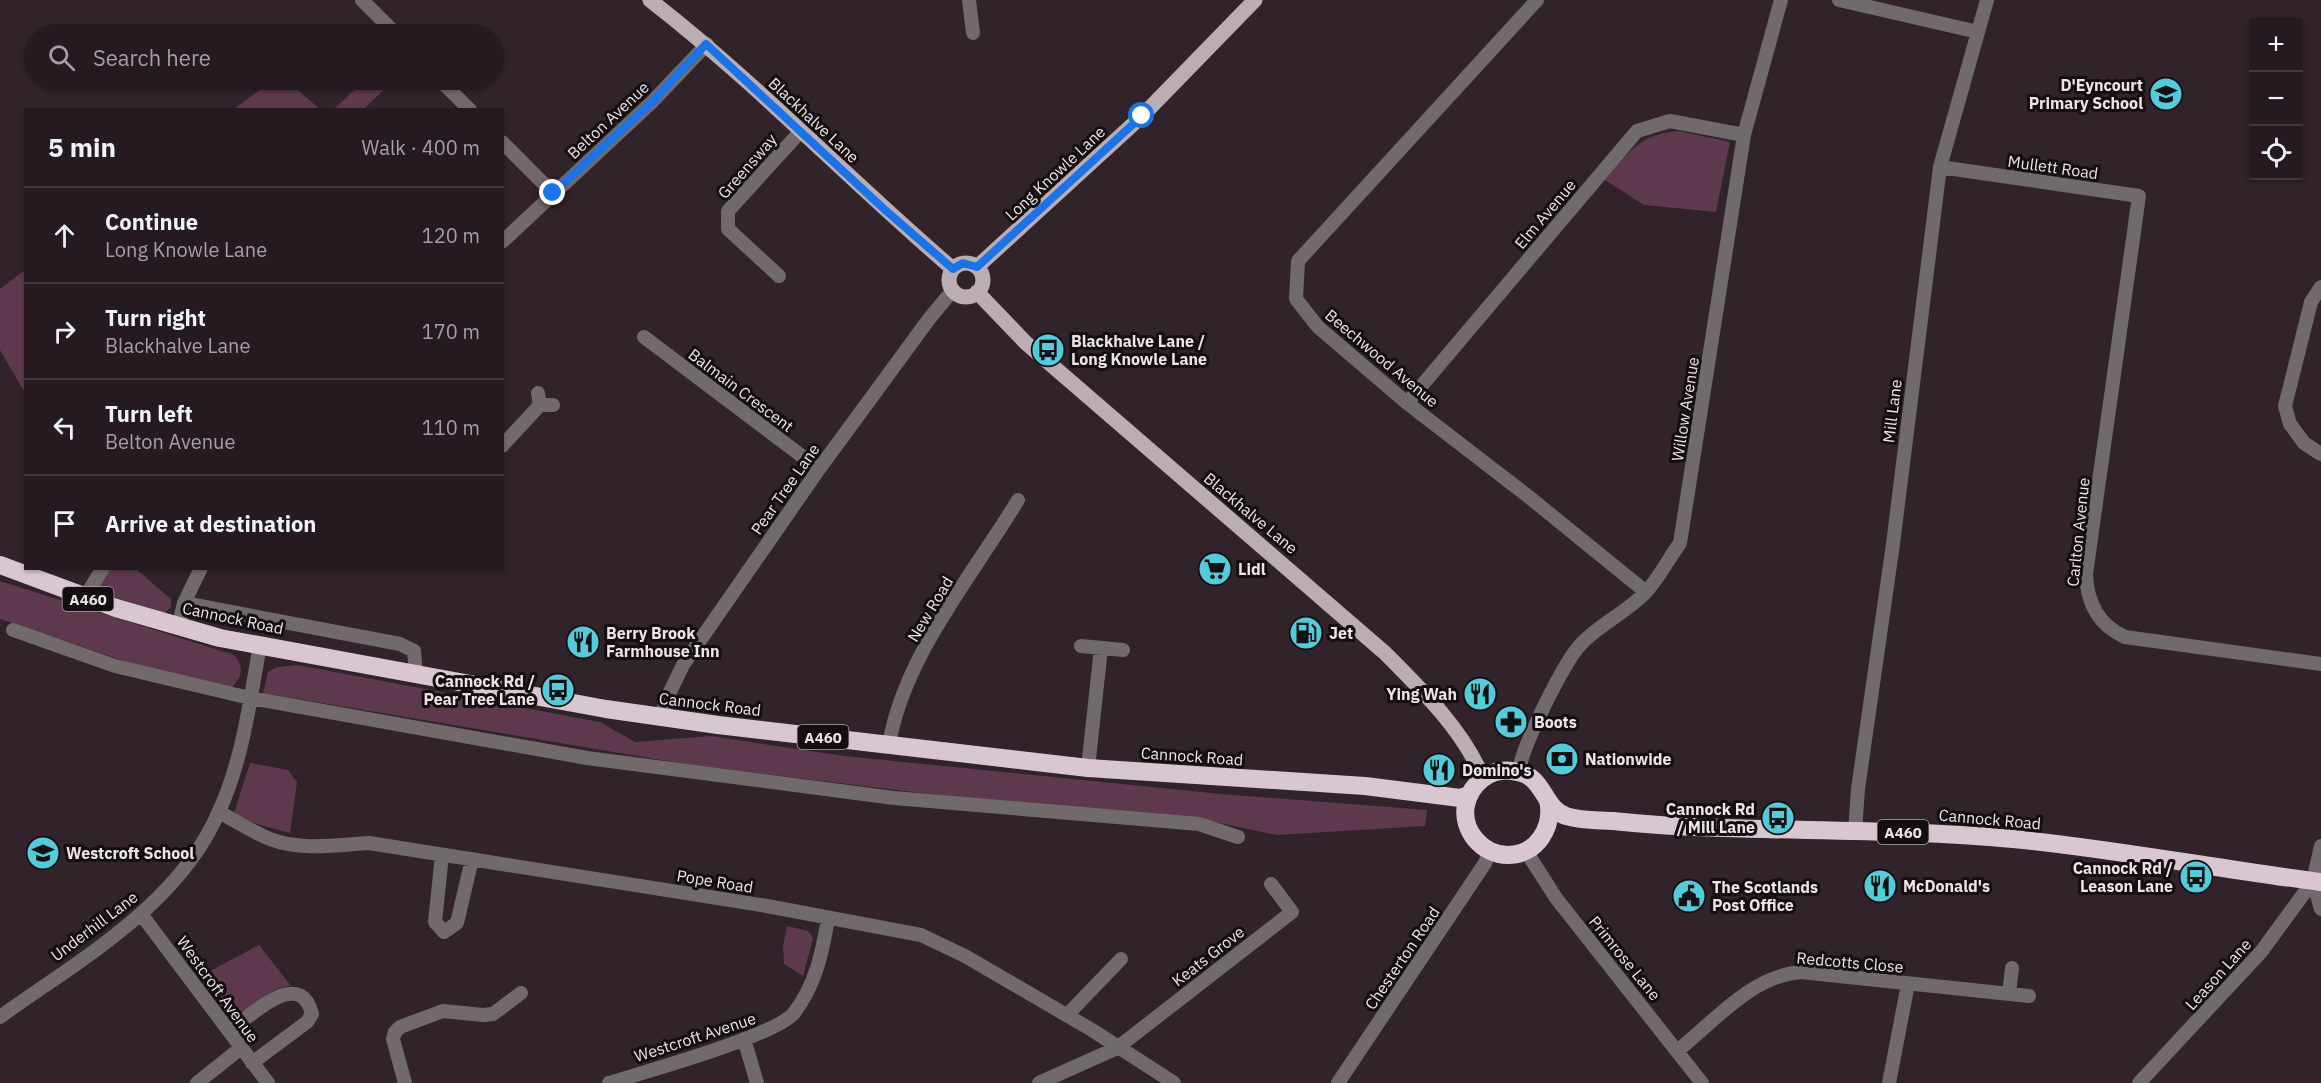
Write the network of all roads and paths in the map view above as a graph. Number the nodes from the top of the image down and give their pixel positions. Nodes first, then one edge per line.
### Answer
1 (362, 0) edge
2 (650, 0) edge
3 (969, 0) edge
4 (1255, 0) edge
5 (1537, 0) edge
6 (1781, 0) edge
7 (1839, 0) edge
8 (1987, 0) edge
9 (386, 24) edge
10 (1978, 32) junction
11 (973, 33) dead end
12 (706, 44) junction
13 (450, 90) edge
14 (468, 108) edge
15 (800, 132) junction
16 (1744, 135) junction
17 (504, 144) edge
18 (1940, 167) junction
19 (553, 193) junction
20 (2137, 218) joint
21 (504, 240) edge
22 (977, 267) junction
23 (953, 269) junction
24 (779, 276) dead end
25 (2321, 288) edge
26 (953, 290) junction
27 (977, 292) junction
28 (644, 337) dead end
29 (544, 401) dead end
30 (1407, 403) junction
31 (504, 444) edge
32 (2321, 454) edge
33 (819, 469) junction
34 (1018, 500) dead end
35 (0, 565) edge
36 (102, 570) edge
37 (200, 570) edge
38 (1646, 592) junction
39 (85, 597) junction
40 (184, 603) junction
41 (178, 627) junction
42 (13, 630) dead end
43 (260, 645) junction
44 (1082, 646) dead end
45 (1101, 648) junction
46 (1123, 650) dead end
47 (2321, 664) edge
48 (416, 674) junction
49 (250, 698) junction
50 (661, 717) junction
51 (889, 745) junction
52 (1088, 768) junction
53 (1519, 772) junction
54 (1483, 778) junction
55 (1431, 794) junction
56 (1469, 795) junction
57 (1548, 800) junction
58 (219, 812) junction
59 (1582, 819) junction
60 (1855, 831) junction
61 (1472, 834) junction
62 (1238, 837) dead end
63 (1542, 837) junction
64 (2321, 846) edge
65 (1490, 851) junction
66 (1526, 851) junction
67 (442, 855) junction
68 (472, 859) junction
69 (2317, 882) edge
70 (1271, 884) dead end
71 (2321, 909) edge
72 (141, 914) junction
73 (828, 919) junction
74 (1121, 959) dead end
75 (2012, 968) dead end
76 (1908, 984) junction
77 (521, 993) dead end
78 (2009, 994) junction
79 (2029, 996) dead end
80 (1067, 1015) junction
81 (0, 1017) edge
82 (229, 1031) junction
83 (744, 1039) junction
84 (241, 1048) junction
85 (1117, 1048) junction
86 (1677, 1051) junction
87 (252, 1063) junction
88 (197, 1083) edge
89 (268, 1083) edge
90 (405, 1083) edge
91 (609, 1083) edge
92 (757, 1083) edge
93 (1039, 1083) edge
94 (1174, 1083) edge
95 (1338, 1083) edge
96 (1702, 1083) edge
97 (1889, 1083) edge
98 (2139, 1083) edge

1 - 9 street
2 - 12 main road, Blackhalve Lane
3 - 11 street
4 - 22 main road, Long Knowle Lane
5 - 30 street, Beechwood Avenue
6 - 16 street, Willow Avenue
7 - 10 street
8 - 10 street, Mill Lane
10 - 18 street, Mill Lane
12 - 15 main road, Blackhalve Lane
12 - 19 street, Belton Avenue
13 - 14 street
15 - 23 main road, Blackhalve Lane
15 - 24 street, Greensway
16 - 30 street, Elm Avenue
16 - 38 street, Willow Avenue
17 - 19 street
18 - 20 street, Mullett Road
18 - 60 street, Mill Lane
19 - 21 street, Belton Avenue
20 - 47 street, Carlton Avenue
22 - 23 main road
22 - 27 main road
23 - 26 main road
25 - 32 street
26 - 27 main road
26 - 33 street, Pear Tree Lane
27 - 54 main road, Blackhalve Lane
28 - 33 street, Balmain Crescent
29 - 31 street
30 - 38 street, Beechwood Avenue
33 - 50 street, Pear Tree Lane
34 - 51 street, New Road
35 - 39 highway, Cannock Road / A460
36 - 39 street
37 - 40 street
38 - 53 street, Willow Avenue
39 - 41 highway, Cannock Road / A460
40 - 41 street
40 - 48 street
41 - 43 highway, Cannock Road / A460
42 - 49 street
43 - 48 highway, Cannock Road / A460
43 - 49 street, Underhill Lane
44 - 45 street
45 - 46 street
45 - 52 street
48 - 50 highway, Cannock Road / A460
49 - 58 street, Underhill Lane
49 - 62 street
50 - 51 highway, Cannock Road / A460
51 - 52 highway, Cannock Road / A460
52 - 55 highway, Cannock Road / A460
53 - 54 highway
53 - 57 highway
54 - 56 highway
55 - 56 highway, Cannock Road / A460
55 - 61 highway
56 - 61 highway
57 - 59 highway, A460
57 - 63 highway
58 - 67 street, Pope Road
58 - 72 street, Underhill Lane
59 - 60 highway, Cannock Road / A460
59 - 63 highway, A460
60 - 69 highway, Cannock Road / A460
61 - 65 highway
63 - 66 highway
64 - 69 street
65 - 66 highway
65 - 95 street, Chesterton Road
66 - 86 street, Primrose Lane
67 - 68 street, Pope Road
67 - 68 street
68 - 73 street, Pope Road
69 - 71 street
69 - 98 street, Leason Lane
70 - 85 street, Keats Grove
72 - 81 street, Underhill Lane
72 - 82 street, Westcroft Avenue
73 - 80 street, Pope Road
73 - 83 street, Westcroft Avenue
74 - 80 street
75 - 78 street
76 - 78 street, Redcotts Close
76 - 86 street, Redcotts Close
76 - 97 street
77 - 90 street
78 - 79 street, Redcotts Close
80 - 85 street, Pope Road
82 - 84 street, Westcroft Avenue
82 - 87 street
83 - 91 street, Westcroft Avenue
83 - 92 street
84 - 87 street, Westcroft Avenue
84 - 88 street
85 - 93 street
85 - 94 street, Pope Road
86 - 96 street, Primrose Lane
87 - 89 street, Westcroft Avenue

